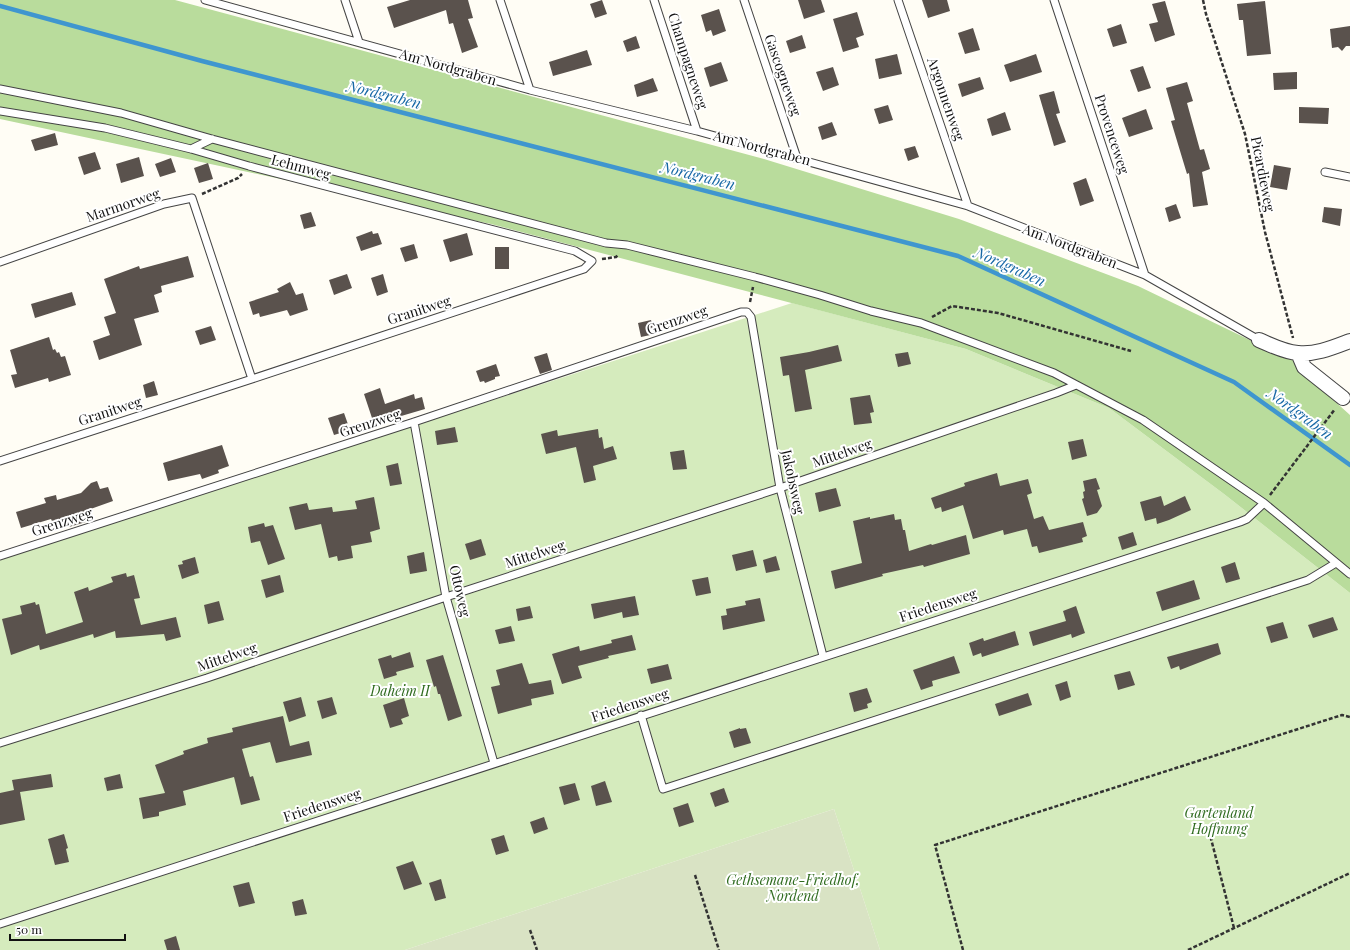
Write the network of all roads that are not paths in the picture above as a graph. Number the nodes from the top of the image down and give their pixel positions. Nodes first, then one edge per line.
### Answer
1 (205, 0) edge
2 (345, 0) edge
3 (500, 0) edge
4 (654, 0) edge
5 (744, 0) edge
6 (898, 0) edge
7 (1054, 0) edge
8 (359, 42) junction
9 (0, 89) edge
10 (530, 90) junction
11 (0, 111) edge
12 (697, 131) junction
13 (212, 139) junction
14 (191, 149) junction
15 (797, 158) junction
16 (1325, 172) dead end
17 (1350, 176) edge
18 (968, 206) junction
19 (592, 261) joint
20 (0, 262) edge
21 (1145, 275) junction
22 (747, 312) joint
23 (1259, 340) joint
24 (1350, 341) edge
25 (1298, 354) junction
26 (252, 379) junction
27 (1076, 385) junction
28 (1347, 401) edge
29 (414, 422) junction
30 (0, 461) edge
31 (780, 488) junction
32 (1264, 503) junction
33 (0, 556) edge
34 (1336, 563) junction
35 (1350, 574) edge
36 (446, 597) junction
37 (823, 656) junction
38 (641, 716) junction
39 (0, 743) edge
40 (494, 763) junction
41 (0, 924) edge

1 - 8 lane, Am Nordgraben
2 - 8 lane
3 - 10 lane
4 - 12 lane, Champagneweg
5 - 15 lane, Gascogneweg
6 - 18 lane, Argonnenweg
7 - 21 lane, Provenceweg
8 - 10 lane, Am Nordgraben
9 - 13 lane
10 - 12 lane, Am Nordgraben
11 - 14 lane, Lehmweg
12 - 15 lane, Am Nordgraben
13 - 14 lane
13 - 27 lane
14 - 19 lane, Lehmweg
15 - 18 lane, Am Nordgraben
16 - 17 lane
18 - 21 lane, Am Nordgraben
19 - 26 lane, Granitweg
20 - 26 lane, Marmorweg
21 - 23 lane, Am Nordgraben
22 - 29 lane, Grenzweg
22 - 31 lane, Jakobsweg
23 - 25 street, Am Nordgraben
24 - 25 street
25 - 28 street
26 - 30 lane, Granitweg
27 - 31 lane, Mittelweg
27 - 32 lane
29 - 33 lane, Grenzweg
29 - 36 lane, Ottoweg
31 - 36 lane, Mittelweg
31 - 37 lane, Jakobsweg
32 - 34 lane
32 - 37 lane, Friedensweg
34 - 35 lane
34 - 38 lane
36 - 39 lane, Mittelweg
36 - 40 lane, Ottoweg
37 - 38 lane, Friedensweg
38 - 40 lane, Friedensweg
40 - 41 lane, Friedensweg

